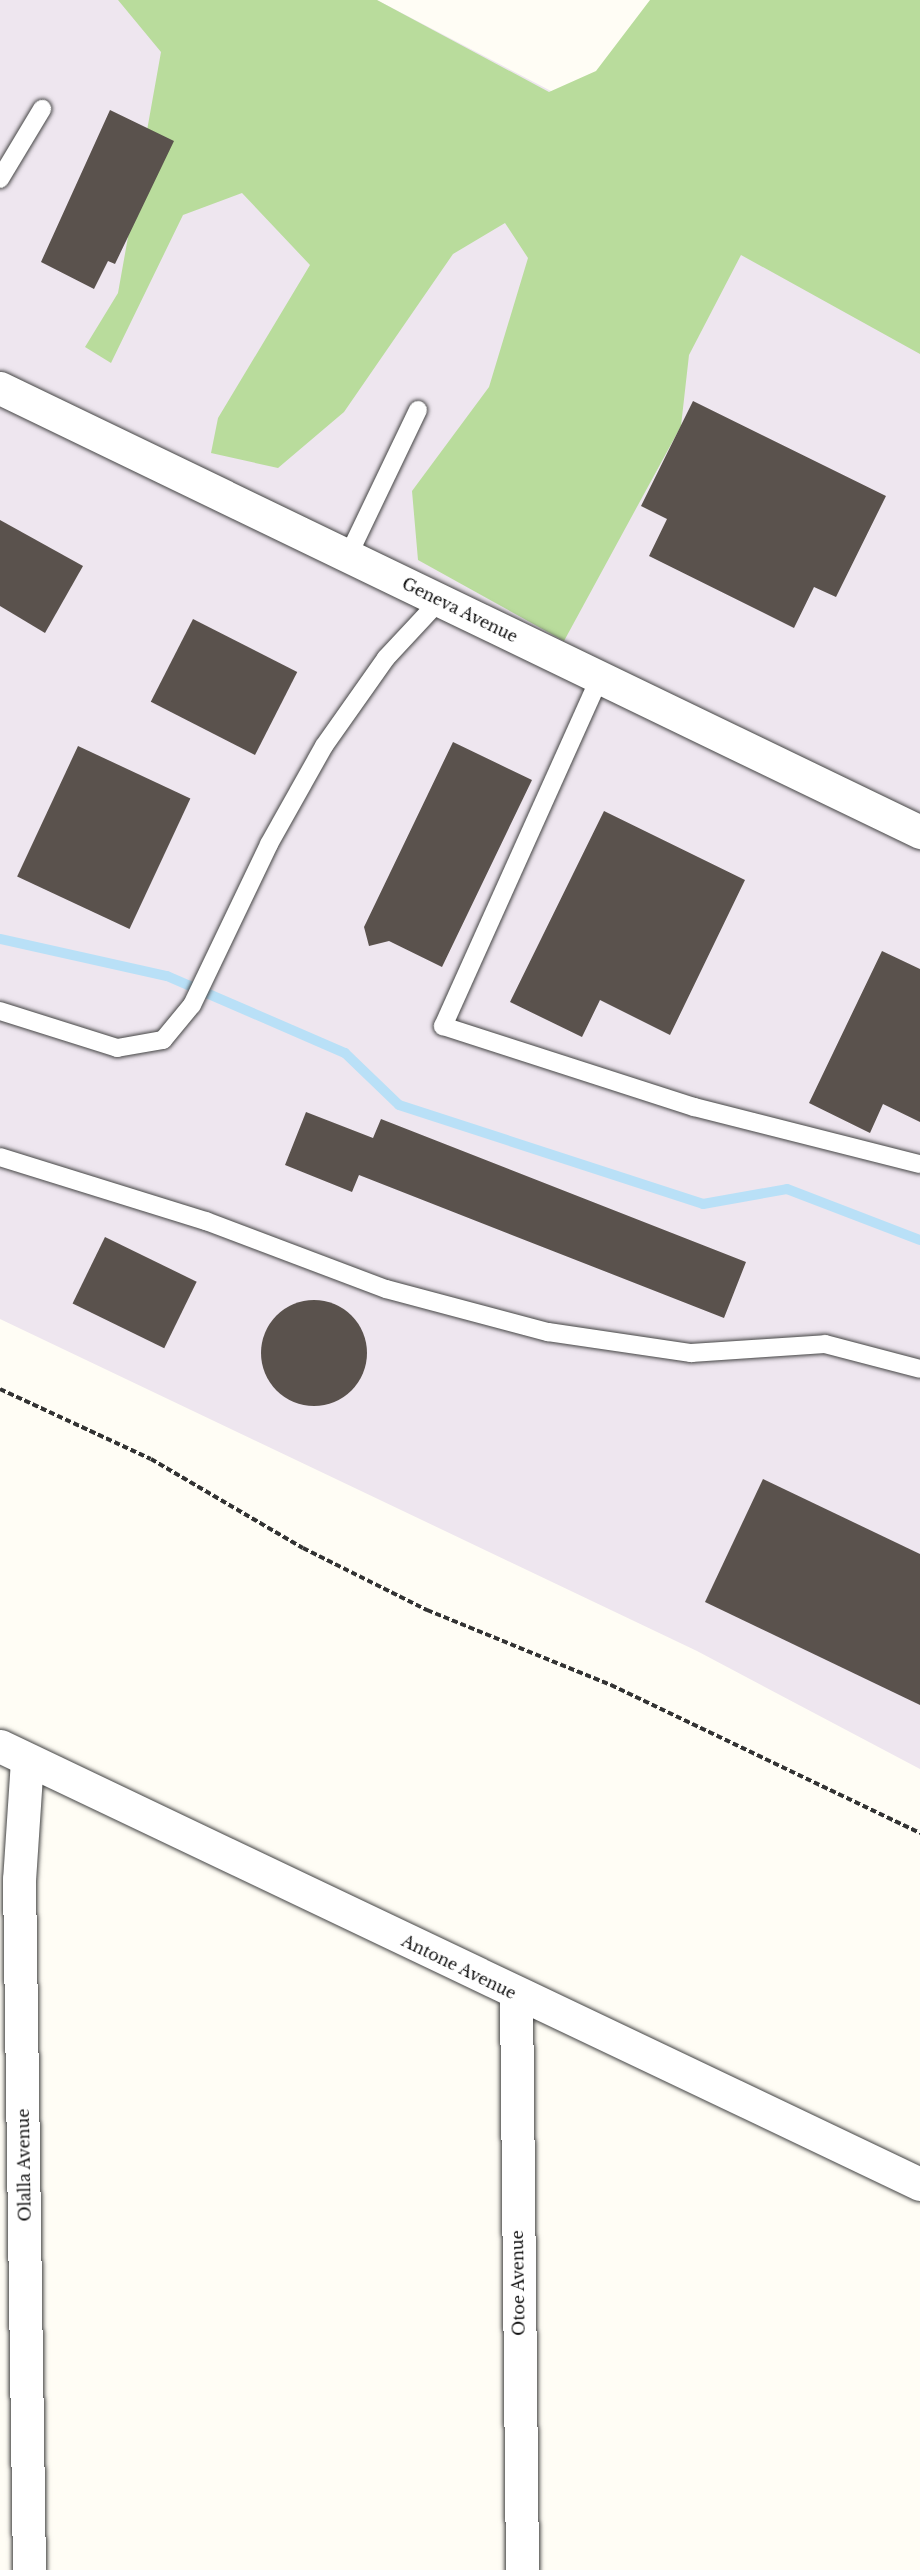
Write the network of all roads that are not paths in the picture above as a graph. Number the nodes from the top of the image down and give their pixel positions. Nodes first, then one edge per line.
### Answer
1 (42, 109) dead end
2 (0, 179) edge
3 (0, 388) edge
4 (418, 410) dead end
5 (348, 556) junction
6 (440, 600) junction
7 (600, 677) junction
8 (920, 832) edge
9 (0, 1011) edge
10 (0, 1157) edge
11 (920, 1164) edge
12 (920, 1369) edge
13 (14, 1753) edge
14 (516, 1995) junction
15 (920, 2184) edge
16 (29, 2570) edge
17 (522, 2570) edge

1 - 2 lane
3 - 5 street, Geneva Avenue
4 - 5 lane
5 - 6 street, Geneva Avenue
6 - 7 street, Geneva Avenue
6 - 9 lane
7 - 8 street, Geneva Avenue
7 - 11 lane
10 - 12 lane
13 - 14 street, Antone Avenue
13 - 16 street, Olalla Avenue
14 - 15 street, Antone Avenue
14 - 17 street, Otoe Avenue

